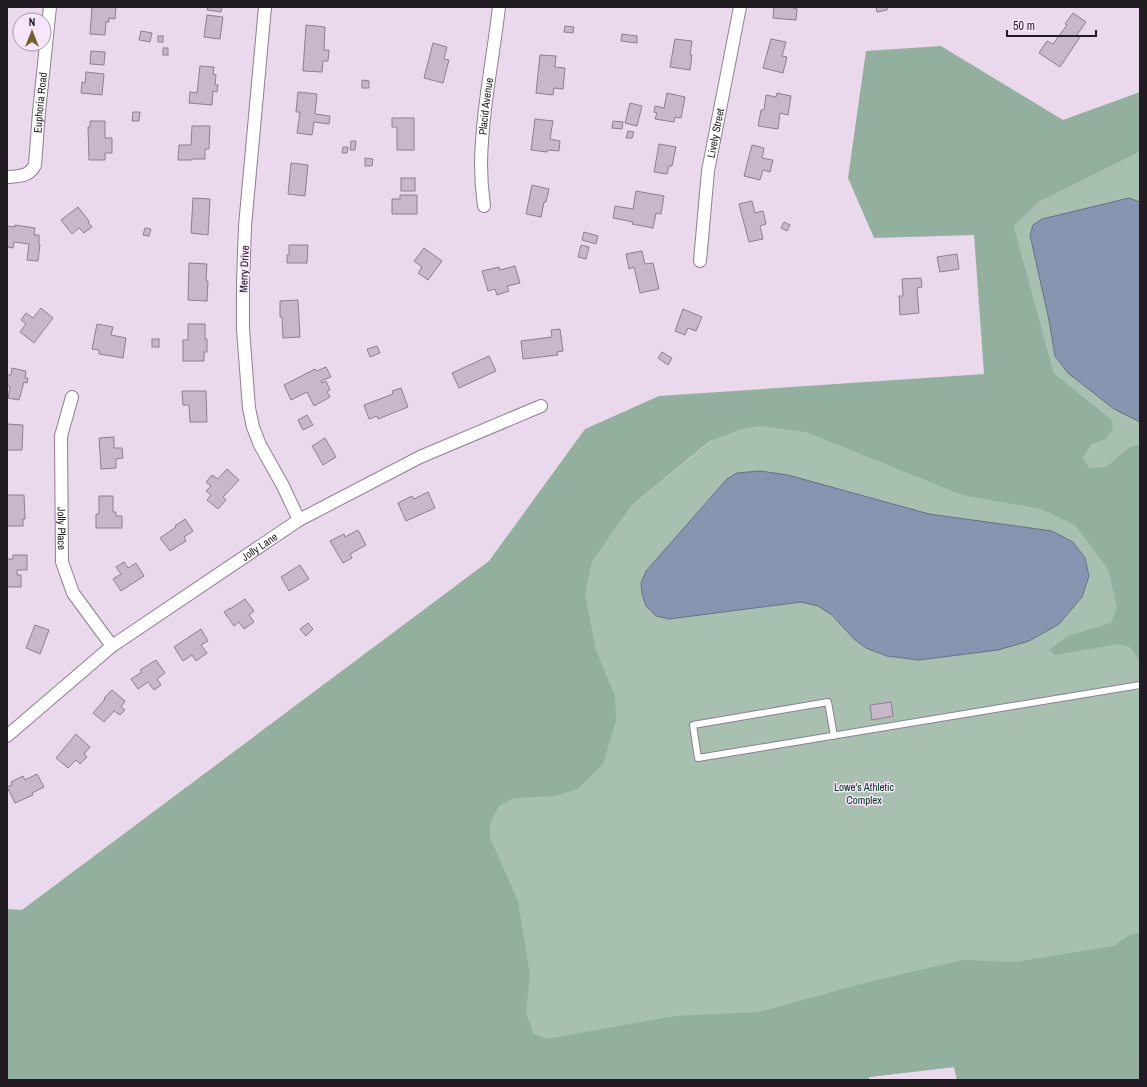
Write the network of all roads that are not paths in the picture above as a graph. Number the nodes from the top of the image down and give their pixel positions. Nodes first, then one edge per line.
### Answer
1 (50, 7) edge
2 (265, 7) edge
3 (499, 7) edge
4 (740, 7) edge
5 (7, 177) edge
6 (484, 206) dead end
7 (700, 261) dead end
8 (72, 397) dead end
9 (542, 406) dead end
10 (299, 520) junction
11 (112, 646) junction
12 (1140, 685) edge
13 (7, 736) edge
14 (834, 736) junction

1 - 5 street, Euphoria Road
2 - 10 street, Merry Drive
3 - 6 street, Placid Avenue
4 - 7 street, Lively Street
8 - 11 street, Jolly Place
9 - 10 street, Jolly Lane
10 - 11 street, Jolly Lane
11 - 13 street, Jolly Lane
12 - 14 lane
14 - 14 lane

